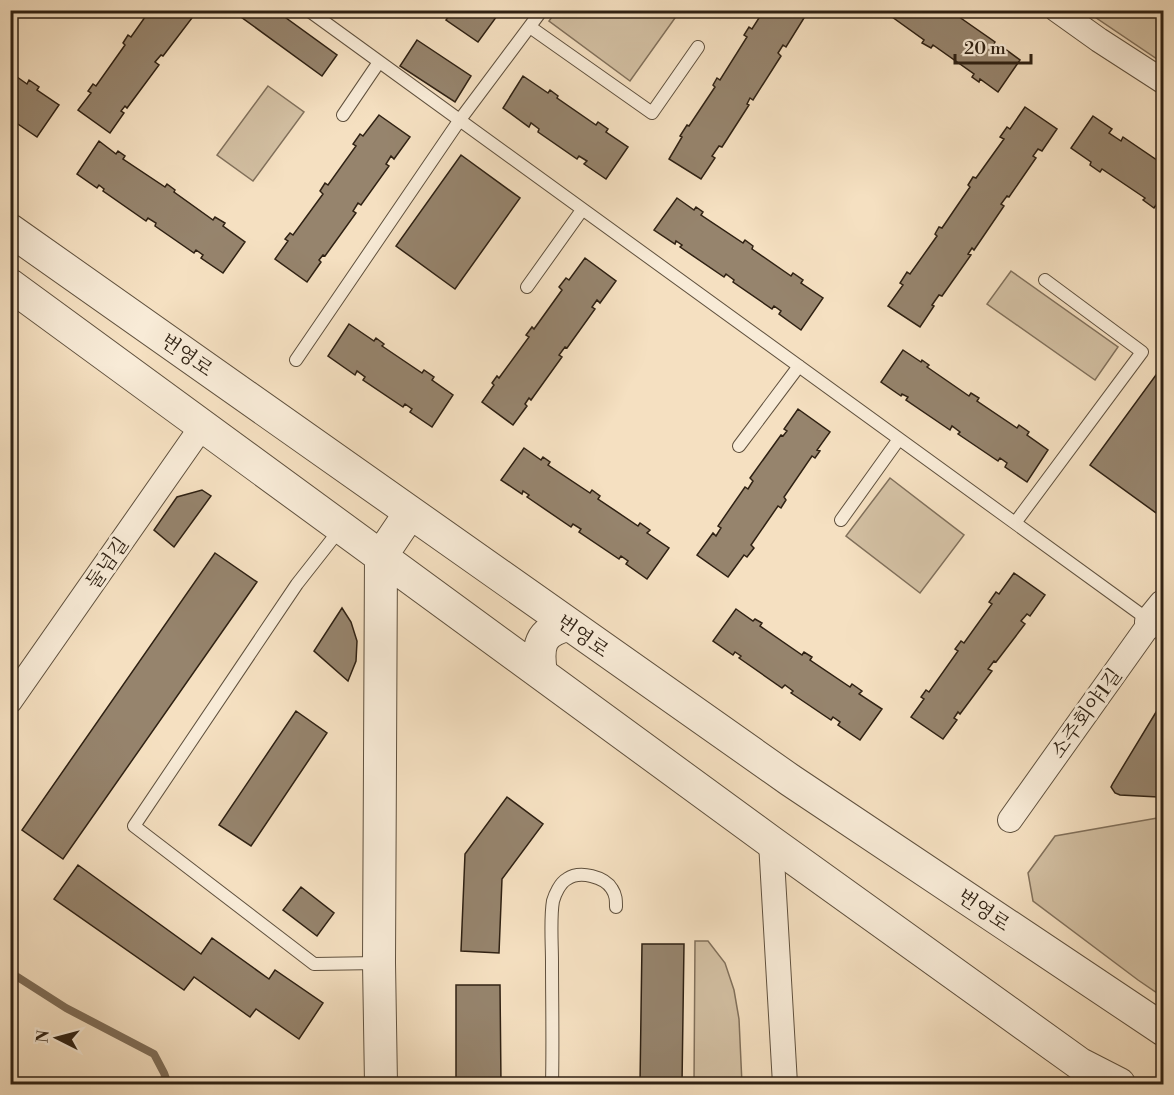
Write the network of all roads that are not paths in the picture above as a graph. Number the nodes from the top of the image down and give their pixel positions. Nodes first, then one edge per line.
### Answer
1 (308, 10) edge
2 (542, 10) edge
3 (1057, 10) edge
4 (530, 27) junction
5 (698, 47) dead end
6 (379, 62) junction
7 (1164, 82) edge
8 (343, 115) dead end
9 (459, 121) junction
10 (582, 210) junction
11 (10, 230) edge
12 (1045, 280) dead end
13 (10, 285) edge
14 (527, 287) dead end
15 (296, 360) dead end
16 (799, 366) junction
17 (274, 417) junction
18 (203, 425) junction
19 (899, 439) junction
20 (739, 446) dead end
21 (247, 457) junction
22 (411, 513) junction
23 (841, 520) dead end
24 (1015, 523) junction
25 (341, 527) junction
26 (381, 556) junction
27 (1157, 614) edge
28 (568, 625) junction
29 (541, 673) junction
30 (10, 701) edge
31 (1010, 820) dead end
32 (771, 842) junction
33 (616, 907) dead end
34 (379, 963) junction
35 (1164, 1030) edge
36 (381, 1084) edge
37 (552, 1084) edge
38 (785, 1084) edge
39 (1119, 1084) edge

1 - 6 lane
2 - 4 lane
3 - 7 street
4 - 5 lane
4 - 9 lane
6 - 8 lane
6 - 9 lane
9 - 10 lane
9 - 15 lane
10 - 14 lane
10 - 16 lane
11 - 17 street, 번영로
12 - 24 lane
13 - 18 street
16 - 19 lane
16 - 20 lane
17 - 21 street
17 - 22 street, 번영로
18 - 21 street
18 - 30 street, 둘넘길
19 - 23 lane
19 - 24 lane
21 - 25 street
22 - 26 street
22 - 28 street, 번영로
24 - 27 lane
25 - 26 street
25 - 34 lane
26 - 29 street
26 - 34 street
27 - 31 street, 소주회야1길
28 - 29 street
28 - 35 street, 번영로
29 - 32 street
32 - 38 street
32 - 39 street
33 - 37 lane
34 - 36 street

